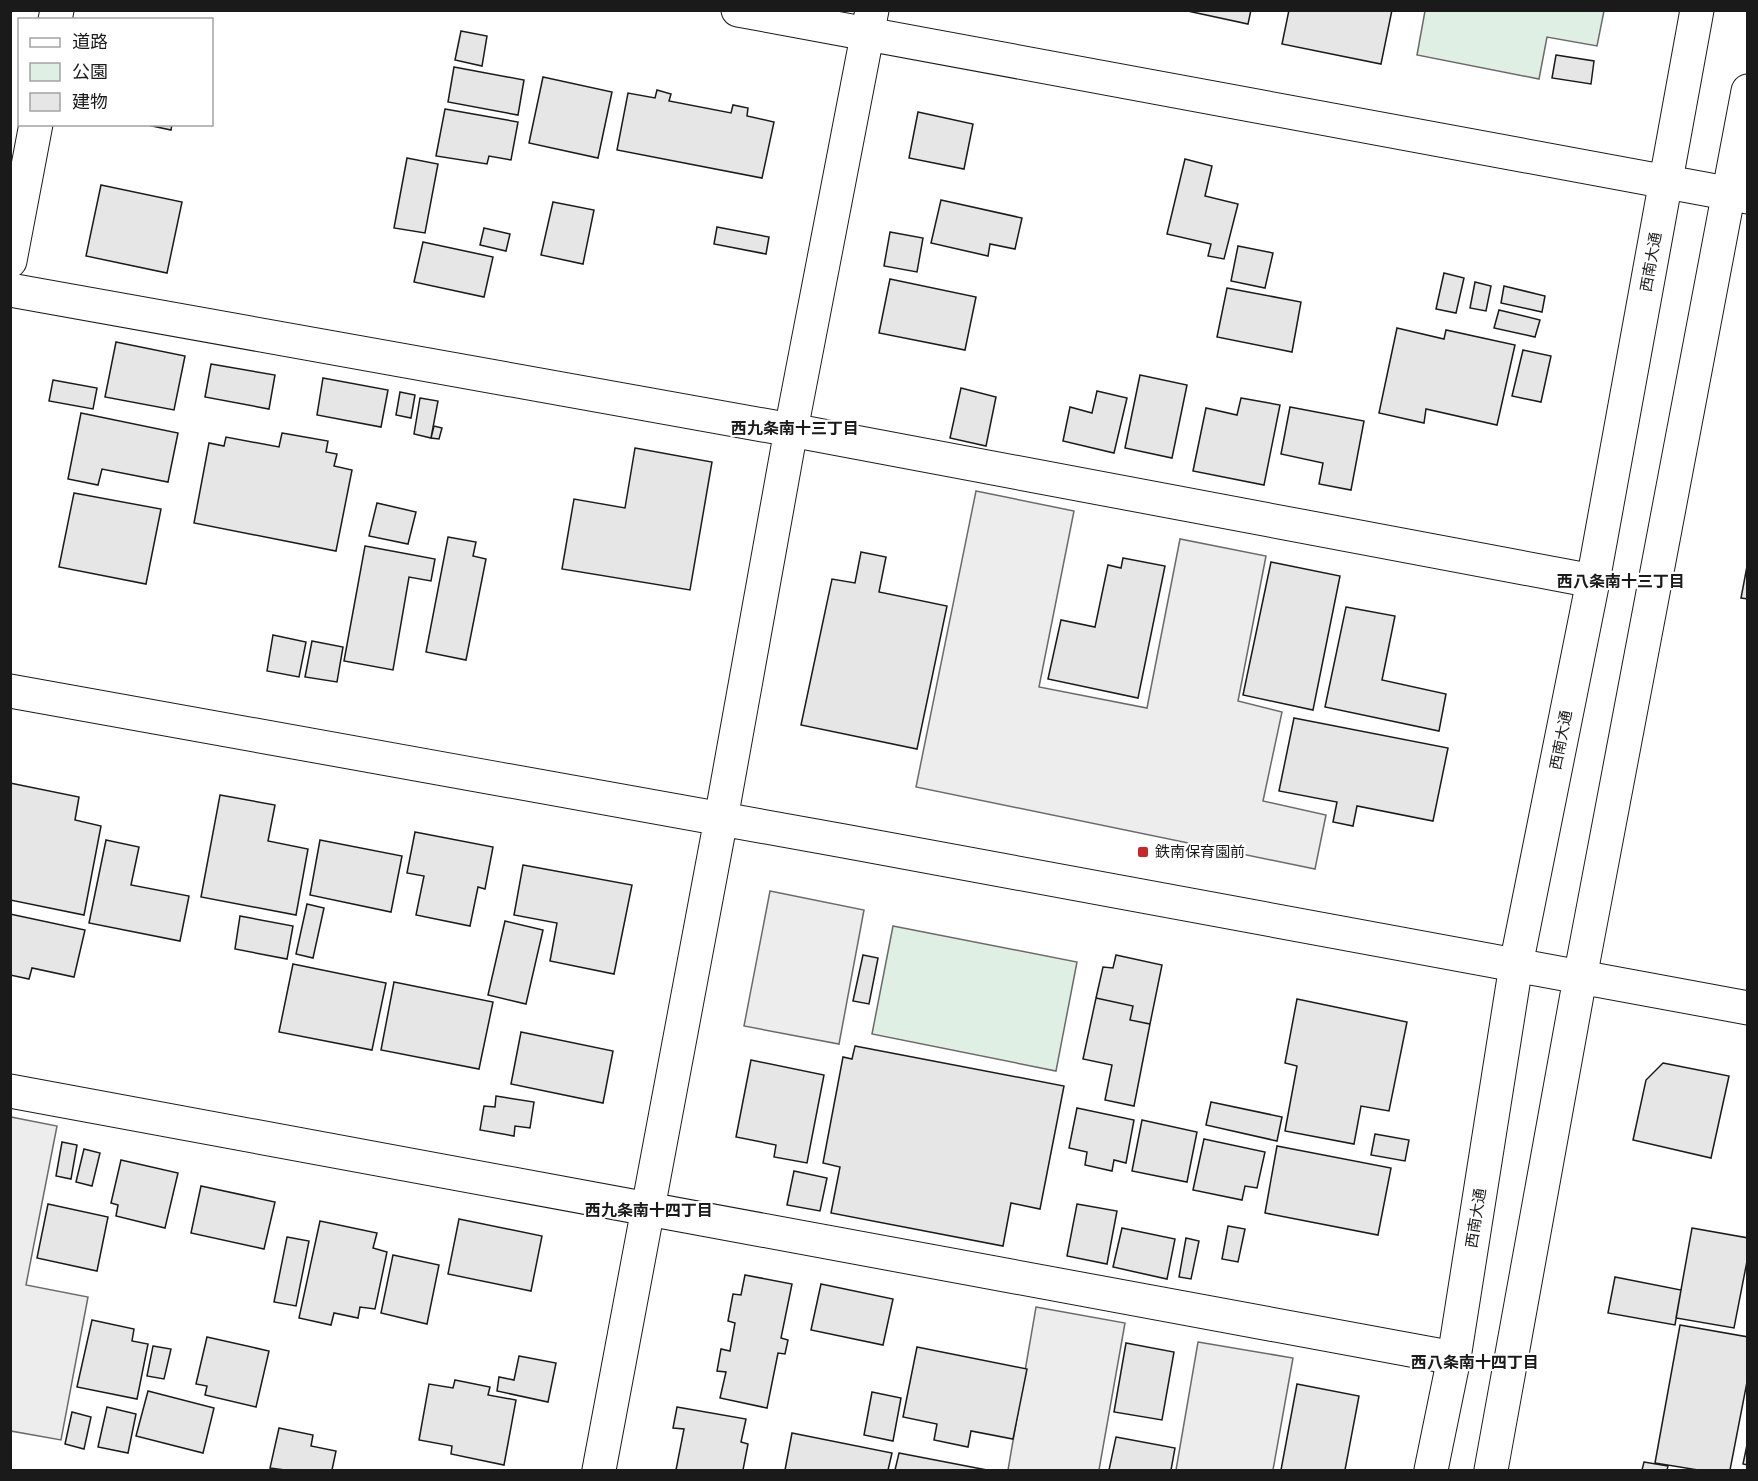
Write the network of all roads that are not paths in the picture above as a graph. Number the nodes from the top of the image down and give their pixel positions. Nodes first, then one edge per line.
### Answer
1 (738, 10) edge
2 (1697, 10) edge
3 (870, 22) edge
4 (1748, 91) edge
5 (36, 126) edge
6 (1665, 182) junction
7 (1738, 195) edge
8 (10, 261) edge
9 (10, 290) edge
10 (790, 429) junction
11 (1593, 580) junction
12 (10, 691) edge
13 (721, 819) junction
14 (1516, 965) junction
15 (1580, 978) junction
16 (1748, 1008) edge
17 (10, 1091) edge
18 (647, 1209) junction
19 (1454, 1358) junction
20 (599, 1470) edge
21 (1431, 1470) edge
22 (1491, 1470) edge

1 - 3 street
2 - 6 street, 西南大通
3 - 6 street
3 - 10 street
4 - 7 street
5 - 8 street
6 - 7 street
6 - 11 street, 西南大通
7 - 15 street
9 - 10 street
10 - 11 street
10 - 13 street
11 - 14 street, 西南大通
12 - 13 street
13 - 14 street
13 - 18 street
14 - 15 street
14 - 19 street, 西南大通
15 - 16 street
15 - 22 street
17 - 18 street
18 - 19 street
18 - 20 street
19 - 21 street, 西南大通

